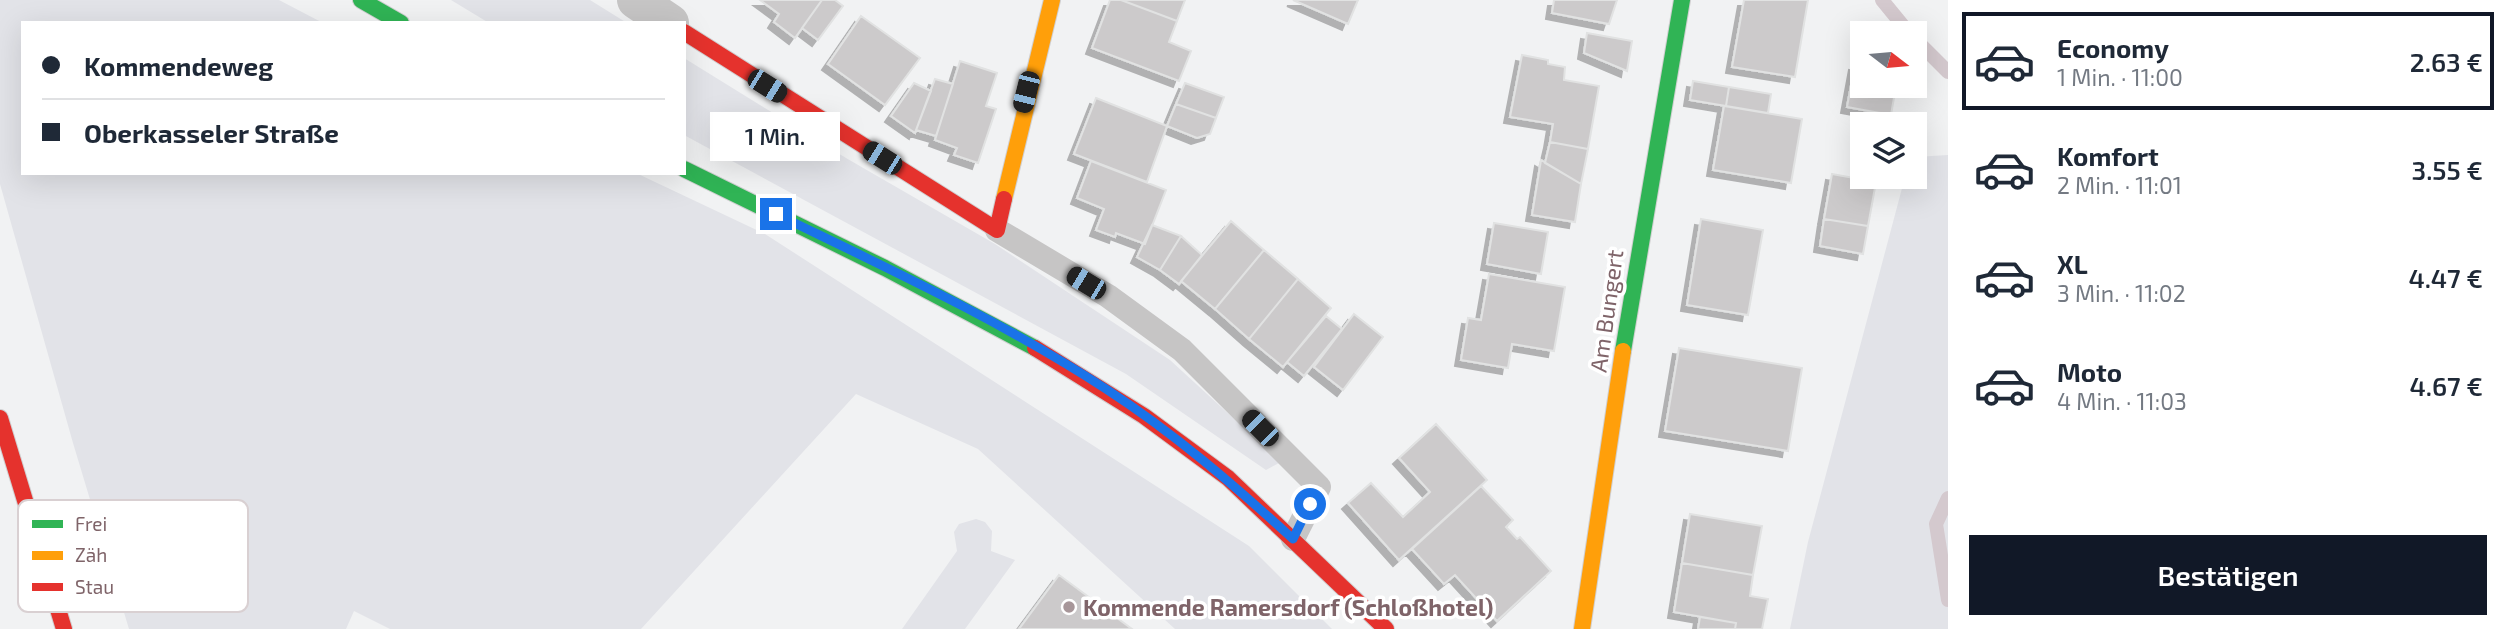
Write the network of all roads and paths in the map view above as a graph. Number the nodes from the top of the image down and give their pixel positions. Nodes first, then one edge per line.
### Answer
1 (361, 0) edge
2 (636, 0) edge
3 (1052, 0) edge
4 (1682, 0) edge
5 (398, 21) edge
6 (667, 21) edge
7 (686, 33) edge
8 (686, 170) edge
9 (997, 230) junction
10 (0, 418) edge
11 (25, 500) edge
12 (1293, 539) junction
13 (59, 612) edge
14 (64, 629) edge
15 (1386, 629) edge
16 (1582, 629) edge

1 - 5 main road
2 - 6 street
3 - 9 main road
4 - 16 main road, Am Bungert
7 - 9 main road
8 - 12 main road
9 - 12 lane
10 - 11 main road
12 - 15 main road
13 - 14 main road

